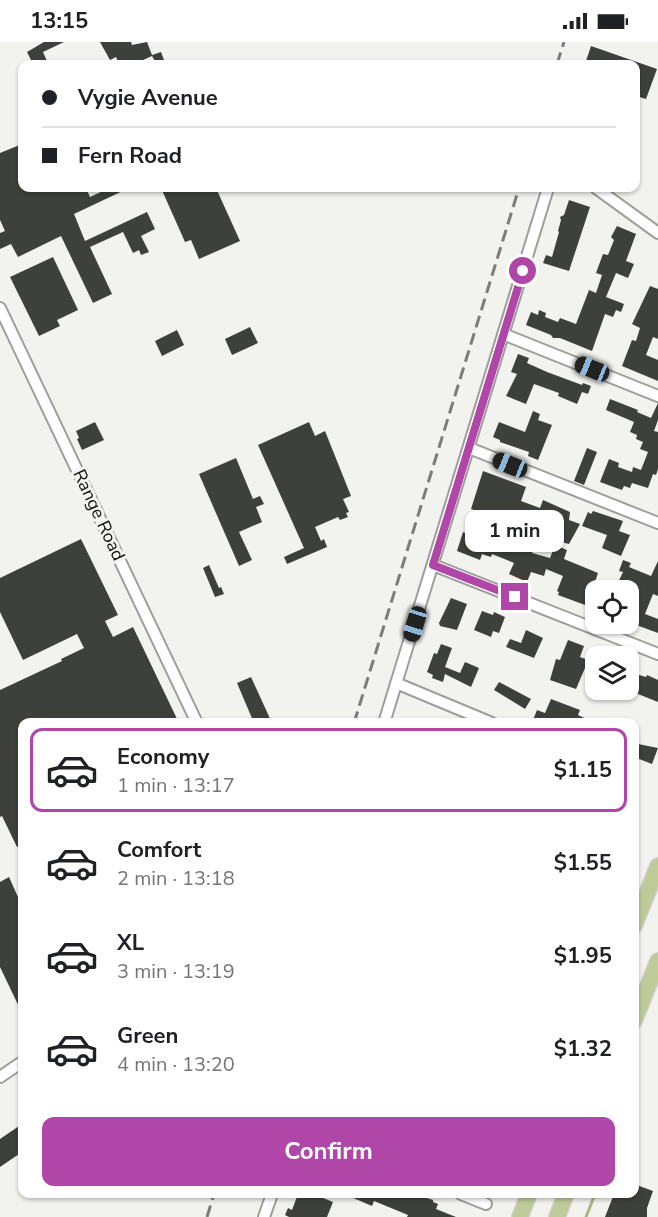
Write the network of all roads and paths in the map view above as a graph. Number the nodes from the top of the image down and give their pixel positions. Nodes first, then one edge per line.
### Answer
1 (547, 192) edge
2 (602, 192) edge
3 (658, 233) edge
4 (0, 308) edge
5 (503, 334) junction
6 (658, 396) edge
7 (469, 448) junction
8 (658, 523) edge
9 (433, 565) junction
10 (658, 654) edge
11 (396, 683) junction
12 (195, 718) edge
13 (386, 718) edge
14 (479, 718) edge
15 (658, 866) edge
16 (639, 914) edge
17 (658, 961) edge
18 (639, 1010) edge
19 (18, 1065) edge
20 (0, 1077) edge
21 (271, 1198) edge
22 (471, 1198) edge
23 (527, 1198) edge
24 (564, 1198) edge
25 (486, 1204) dead end
26 (264, 1217) edge
27 (520, 1217) edge
28 (557, 1217) edge

1 - 5 street
2 - 3 street
4 - 12 street, Range Road
5 - 6 street
5 - 7 street
7 - 8 street
7 - 9 street
9 - 10 street
9 - 11 street
11 - 13 street
11 - 14 street
15 - 16 main road
17 - 18 main road
19 - 20 street
21 - 26 street
22 - 25 street
23 - 27 main road
24 - 28 main road

